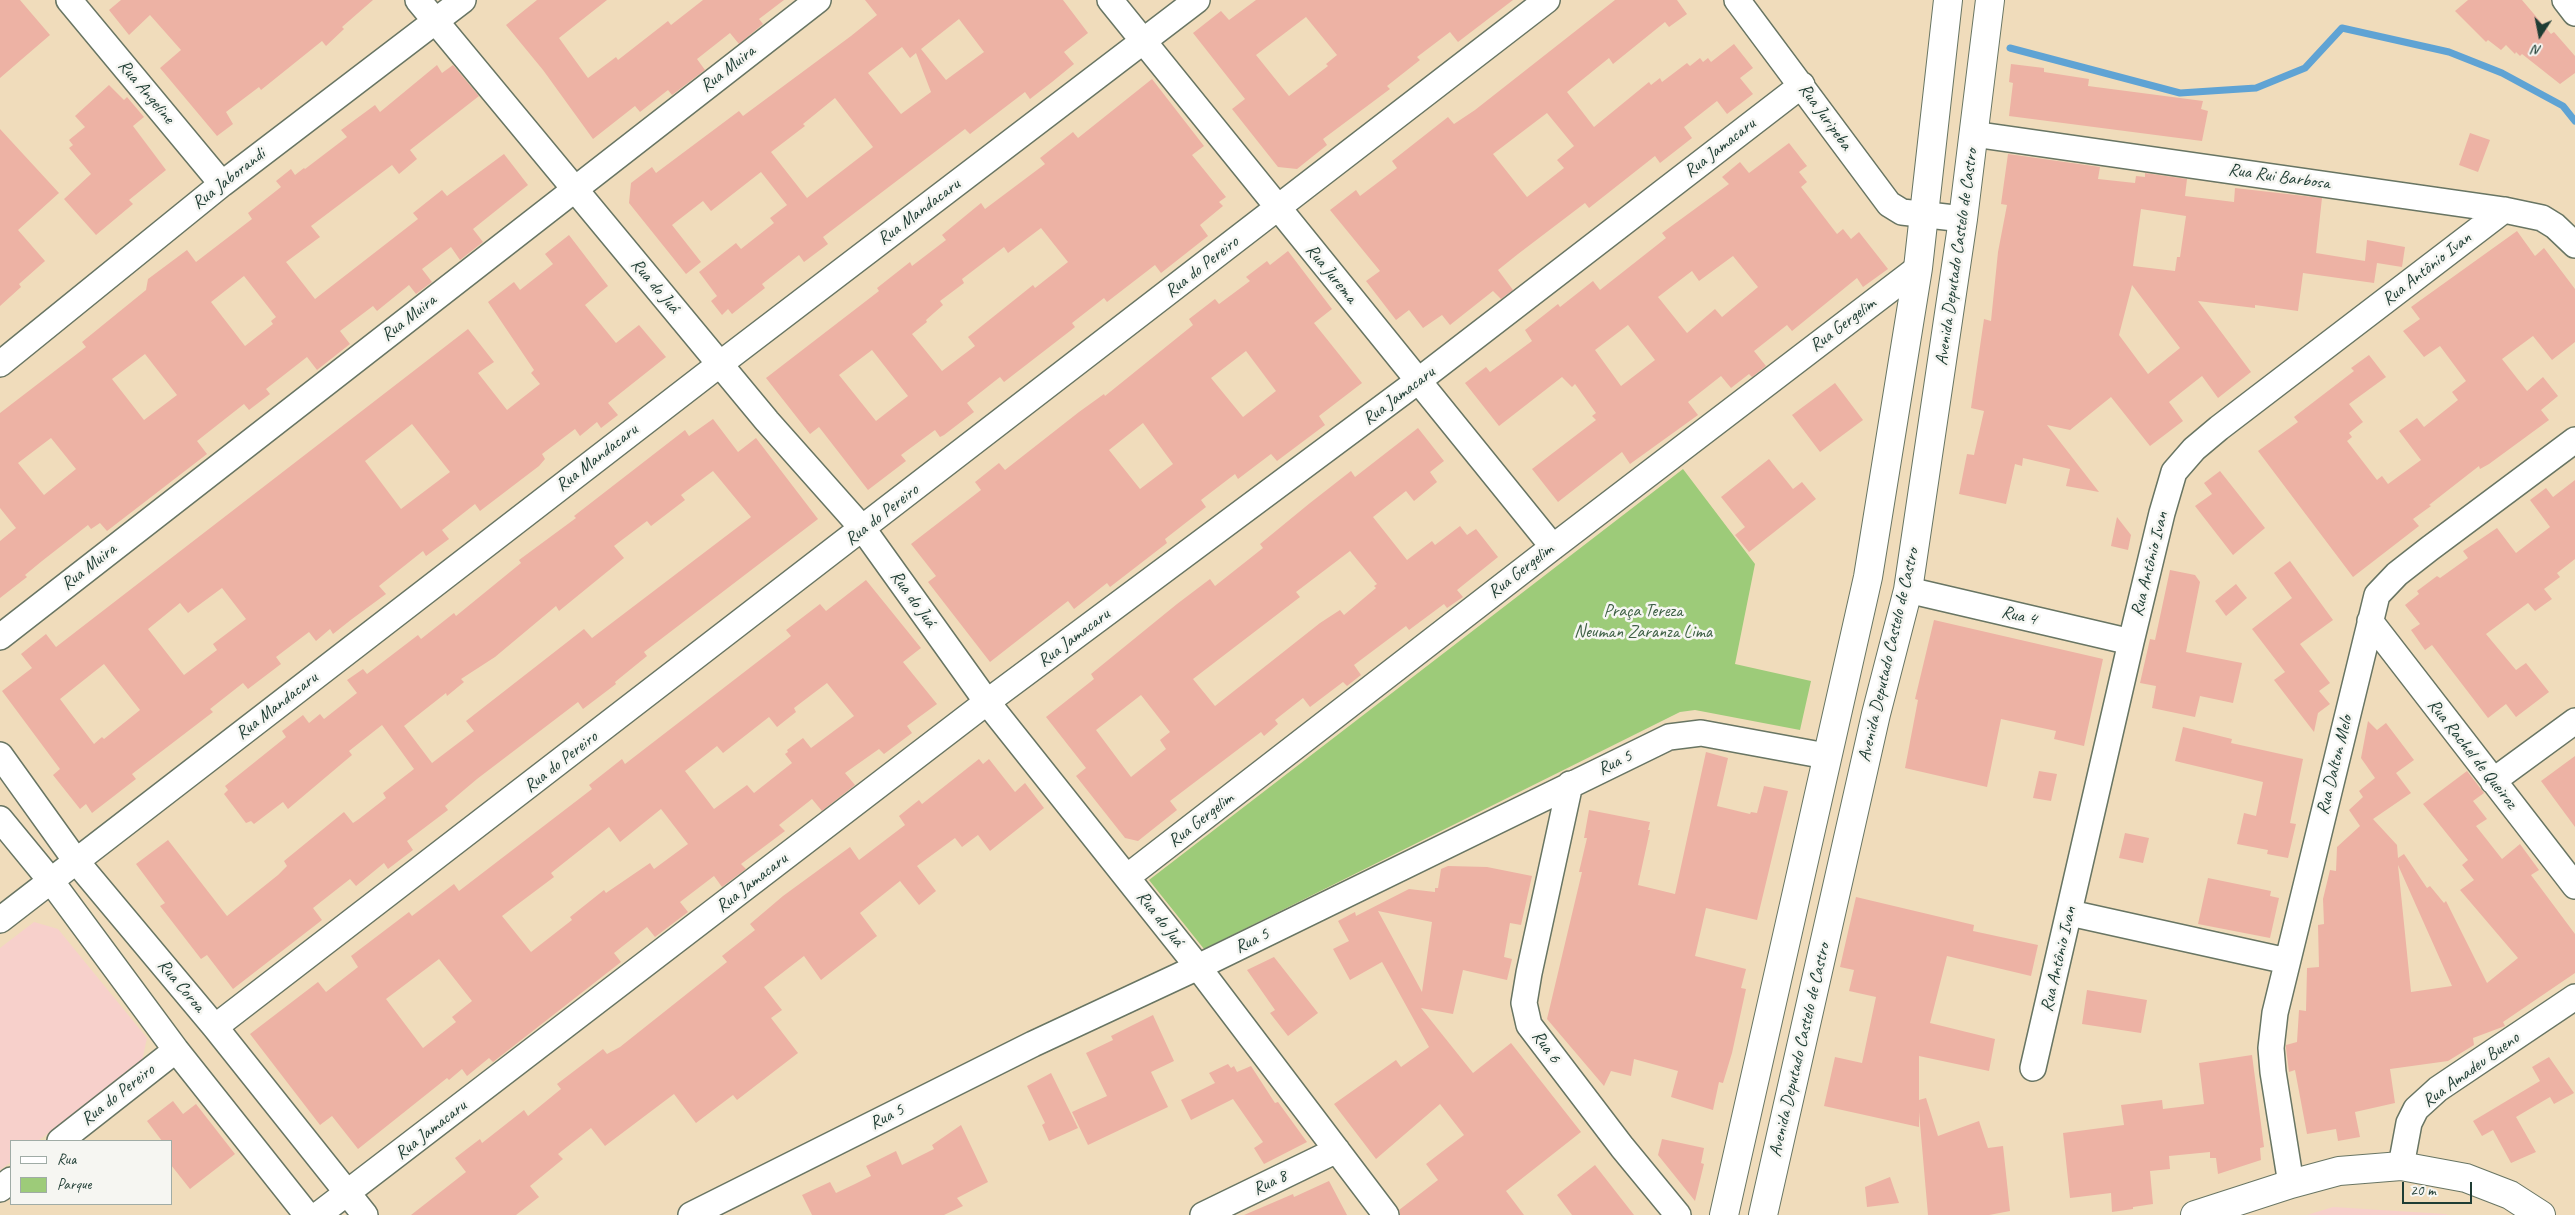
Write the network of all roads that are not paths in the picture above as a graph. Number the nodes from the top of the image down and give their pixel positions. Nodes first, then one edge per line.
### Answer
1 (69, 0) edge
2 (418, 0) edge
3 (463, 0) edge
4 (818, 0) edge
5 (1110, 0) edge
6 (1197, 0) edge
7 (1546, 0) edge
8 (1737, 0) edge
9 (1948, 0) edge
10 (1990, 0) edge
11 (2565, 0) edge
12 (2575, 13) edge
13 (435, 21) junction
14 (1144, 41) junction
15 (1802, 85) junction
16 (1973, 134) junction
17 (222, 184) junction
18 (574, 189) junction
19 (1277, 209) junction
20 (2504, 210) junction
21 (1924, 215) junction
22 (1963, 219) junction
23 (2575, 245) edge
24 (1918, 268) junction
25 (4, 353) edge
26 (720, 364) junction
27 (1418, 382) junction
28 (2575, 440) edge
29 (863, 529) junction
30 (1553, 546) junction
31 (1908, 590) junction
32 (2370, 621) junction
33 (0, 637) edge
34 (2131, 642) junction
35 (987, 702) junction
36 (2575, 720) edge
37 (0, 755) edge
38 (1826, 756) junction
39 (2493, 781) junction
40 (1570, 784) junction
41 (0, 819) edge
42 (76, 861) junction
43 (1127, 877) junction
44 (51, 881) junction
45 (2575, 886) edge
46 (2070, 913) junction
47 (0, 920) edge
48 (2287, 961) junction
49 (1198, 967) junction
50 (2575, 997) edge
51 (216, 1028) junction
52 (176, 1050) junction
53 (2033, 1068) dead end
54 (61, 1140) edge
55 (1337, 1150) junction
56 (2401, 1166) junction
57 (10, 1181) edge
58 (2291, 1184) junction
59 (0, 1189) edge
60 (349, 1194) junction
61 (307, 1215) edge
62 (318, 1215) edge
63 (365, 1215) edge
64 (691, 1215) edge
65 (1202, 1215) edge
66 (1386, 1215) edge
67 (1678, 1215) edge
68 (1724, 1215) edge
69 (1763, 1215) edge
70 (2195, 1215) edge
71 (2541, 1215) edge

1 - 17 street, Rua Angeline
2 - 13 street, Rua do Juá
3 - 13 street, Rua Jaborandi
4 - 18 street, Rua Muira
5 - 14 street, Rua Jurema
6 - 14 street, Rua Mandacaru
7 - 19 street, Rua do Pereiro
8 - 15 street, Rua Juripeba
9 - 21 main road
10 - 16 main road, Avenida Deputado Castelo de Castro
11 - 12 street
13 - 17 street, Rua Jaborandi
13 - 18 street, Rua do Juá
14 - 19 street, Rua Jurema
14 - 26 street, Rua Mandacaru
15 - 21 street, Rua Juripeba
15 - 27 street, Rua Jamacaru
16 - 20 street, Rua Rui Barbosa
16 - 22 main road, Avenida Deputado Castelo de Castro
17 - 25 street, Rua Jaborandi
18 - 26 street, Rua do Juá
18 - 33 street, Rua Muira
19 - 27 street, Rua Jurema
19 - 29 street, Rua do Pereiro
20 - 23 street, Rua Rui Barbosa
20 - 34 street, Rua Antônio Ivan
21 - 22 street, Rua Juripeba
21 - 24 main road
22 - 31 main road, Avenida Deputado Castelo de Castro
24 - 30 street, Rua Gergelim
24 - 38 main road
26 - 29 street, Rua do Juá
26 - 42 street, Rua Mandacaru
27 - 30 street, Rua Jurema
27 - 35 street, Rua Jamacaru
28 - 32 street, Rua Dalton Melo
29 - 35 street, Rua do Juá
29 - 51 street, Rua do Pereiro
30 - 43 street, Rua Gergelim
31 - 34 street, Rua 4
31 - 69 main road, Avenida Deputado Castelo de Castro
32 - 39 street, Rua Rachel de Queiroz
32 - 48 street, Rua Dalton Melo
34 - 46 street, Rua Antônio Ivan
35 - 43 street, Rua do Juá
35 - 60 street, Rua Jamacaru
36 - 39 street
37 - 42 street, Rua Coroa
38 - 40 street, Rua 5
38 - 68 main road
39 - 45 street, Rua Rachel de Queiroz
40 - 49 street, Rua 5
40 - 67 street, Rua 6
41 - 44 street
42 - 44 street, Rua Mandacaru
42 - 51 street, Rua Coroa
43 - 49 street, Rua do Juá
44 - 47 street, Rua Mandacaru
44 - 52 street
46 - 48 street
46 - 53 street, Rua Antônio Ivan
48 - 58 street, Rua Dalton Melo
49 - 55 street, Rua do Juá
49 - 64 street, Rua 5
50 - 56 street, Rua Amadeu Bueno
51 - 60 street, Rua Coroa
52 - 54 street, Rua do Pereiro
52 - 61 street
55 - 65 street, Rua 8
55 - 66 street, Rua do Juá
56 - 58 main road
56 - 71 main road
57 - 59 street
58 - 70 main road
60 - 62 street, Rua Jamacaru
60 - 63 street, Rua Coroa

